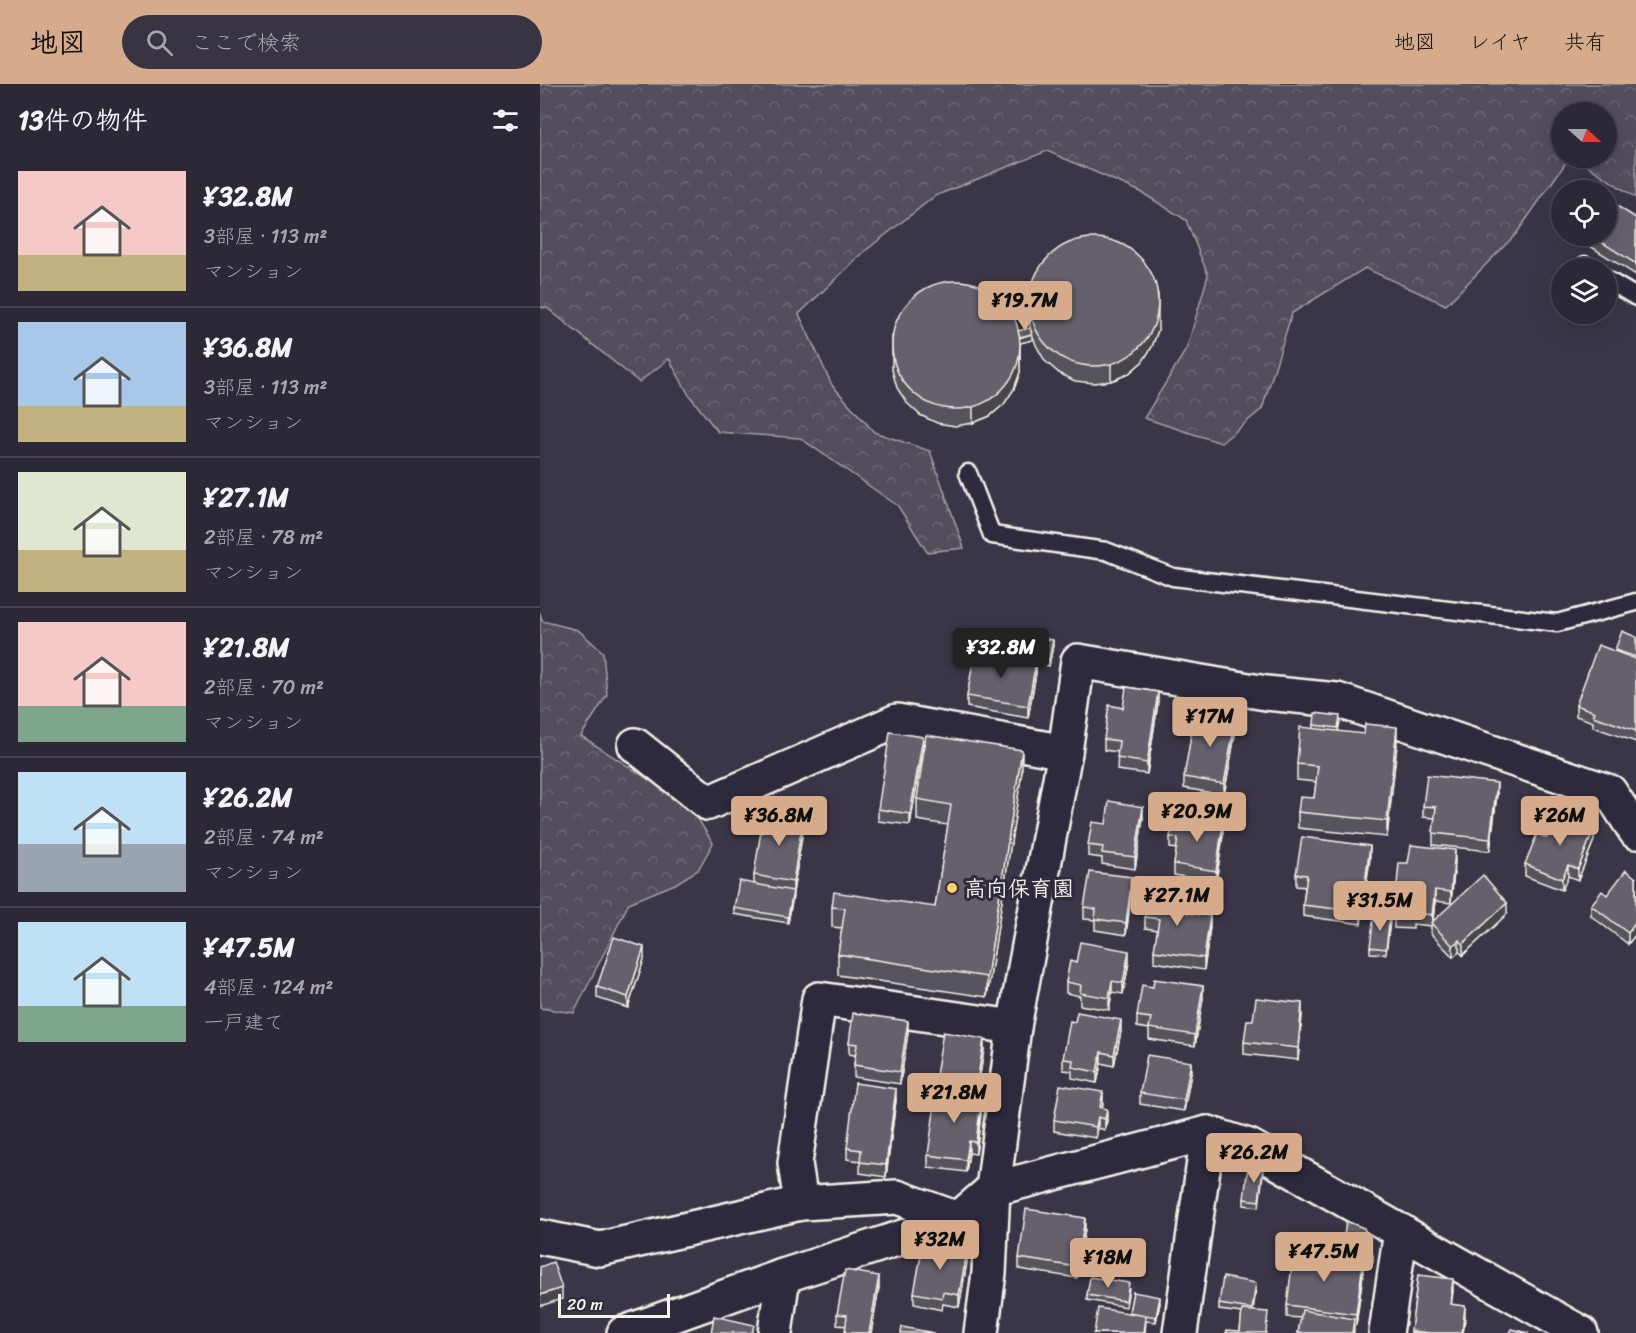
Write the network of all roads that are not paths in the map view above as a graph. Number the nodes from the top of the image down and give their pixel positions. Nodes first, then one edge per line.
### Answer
1 (1617, 286) edge
2 (1636, 297) edge
3 (968, 473) dead end
4 (1636, 602) edge
5 (635, 745) dead end
6 (1065, 752) junction
7 (1636, 832) edge
8 (1014, 1026) junction
9 (1208, 1133) junction
10 (993, 1189) junction
11 (801, 1203) junction
12 (958, 1219) junction
13 (1401, 1231) junction
14 (540, 1237) edge
15 (783, 1276) junction
16 (624, 1333) edge
17 (775, 1333) edge
18 (981, 1333) edge
19 (1180, 1333) edge
20 (1386, 1333) edge
21 (1581, 1333) edge

1 - 2 lane
3 - 4 lane
5 - 6 street
6 - 7 street
6 - 8 street
8 - 10 street
8 - 11 street
9 - 10 street
9 - 13 street
9 - 19 street
10 - 12 street
10 - 18 street
11 - 12 street
11 - 14 street
12 - 15 street
13 - 20 street
13 - 21 street
15 - 16 street
15 - 17 street

